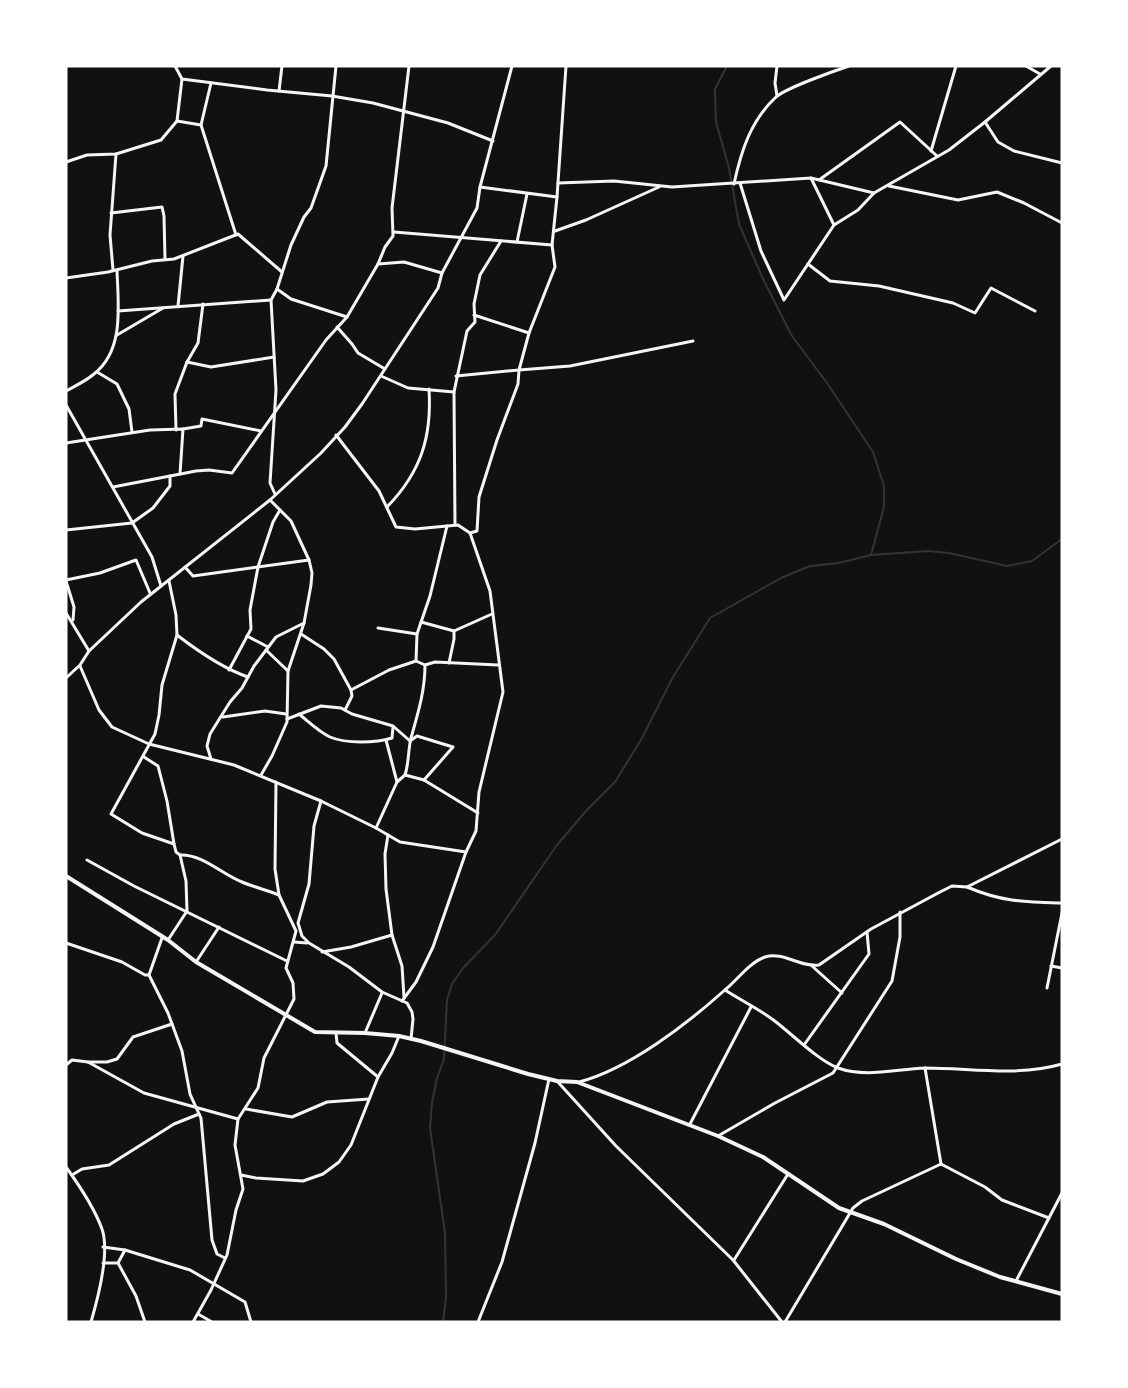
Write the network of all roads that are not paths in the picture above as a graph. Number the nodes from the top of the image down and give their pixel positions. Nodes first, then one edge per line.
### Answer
1 (175, 66) edge
2 (282, 66) edge
3 (336, 66) edge
4 (409, 66) edge
5 (512, 66) edge
6 (566, 66) edge
7 (777, 66) edge
8 (849, 66) edge
9 (956, 66) edge
10 (1026, 66) edge
11 (1051, 66) edge
12 (1040, 74) junction
13 (182, 79) junction
14 (211, 83) junction
15 (279, 91) junction
16 (333, 96) junction
17 (777, 96) junction
18 (403, 111) junction
19 (177, 121) junction
20 (985, 122) junction
21 (201, 125) junction
22 (494, 141) junction
23 (931, 151) junction
24 (116, 154) junction
25 (938, 157) junction
26 (66, 162) edge
27 (1062, 163) edge
28 (811, 178) junction
29 (819, 180) junction
30 (558, 183) junction
31 (740, 183) junction
32 (734, 184) junction
33 (661, 186) junction
34 (887, 186) junction
35 (480, 187) junction
36 (527, 193) junction
37 (874, 193) junction
38 (557, 197) junction
39 (111, 213) junction
40 (1062, 223) edge
41 (834, 225) junction
42 (554, 231) junction
43 (394, 232) junction
44 (236, 235) junction
45 (462, 237) junction
46 (501, 241) junction
47 (517, 242) junction
48 (552, 245) junction
49 (183, 256) junction
50 (165, 259) junction
51 (378, 264) junction
52 (808, 264) junction
53 (115, 270) junction
54 (282, 272) junction
55 (442, 273) junction
56 (66, 278) edge
57 (277, 290) junction
58 (271, 300) junction
59 (203, 304) junction
60 (178, 306) junction
61 (165, 308) junction
62 (118, 311) junction
63 (1035, 311) dead end
64 (474, 315) junction
65 (347, 317) junction
66 (337, 327) junction
67 (529, 333) junction
68 (116, 335) junction
69 (693, 341) dead end
70 (274, 357) junction
71 (187, 362) junction
72 (386, 369) junction
73 (519, 370) junction
74 (97, 372) junction
75 (381, 376) junction
76 (456, 376) junction
77 (429, 388) junction
78 (66, 391) edge
79 (454, 392) junction
80 (66, 405) edge
81 (275, 414) junction
82 (183, 429) junction
83 (176, 430) junction
84 (261, 431) junction
85 (132, 432) junction
86 (336, 435) junction
87 (86, 439) junction
88 (66, 443) edge
89 (180, 474) junction
90 (170, 476) junction
91 (113, 487) junction
92 (275, 494) junction
93 (270, 500) junction
94 (387, 507) junction
95 (280, 510) junction
96 (132, 523) junction
97 (447, 526) junction
98 (455, 526) junction
99 (66, 530) edge
100 (470, 533) junction
101 (309, 560) junction
102 (185, 567) junction
103 (258, 567) junction
104 (66, 580) edge
105 (169, 581) junction
106 (161, 586) junction
107 (150, 594) junction
108 (66, 613) edge
109 (492, 614) junction
110 (73, 622) junction
111 (421, 622) junction
112 (304, 623) junction
113 (378, 628) dead end
114 (454, 631) junction
115 (301, 634) junction
116 (417, 634) junction
117 (177, 635) junction
118 (248, 636) junction
119 (267, 649) junction
120 (89, 651) junction
121 (417, 661) junction
122 (449, 663) junction
123 (80, 665) junction
124 (425, 665) junction
125 (498, 665) junction
126 (229, 669) junction
127 (288, 670) junction
128 (248, 677) junction
129 (66, 678) edge
130 (351, 690) junction
131 (345, 710) junction
132 (286, 714) junction
133 (299, 714) junction
134 (222, 717) junction
135 (286, 719) junction
136 (393, 726) junction
137 (386, 740) junction
138 (410, 741) junction
139 (149, 744) junction
140 (144, 757) junction
141 (211, 759) junction
142 (405, 775) junction
143 (261, 776) junction
144 (424, 780) junction
145 (276, 782) junction
146 (397, 782) junction
147 (321, 801) junction
148 (477, 813) junction
149 (376, 828) junction
150 (388, 835) junction
151 (1062, 839) edge
152 (174, 844) junction
153 (466, 852) junction
154 (180, 855) junction
155 (87, 860) dead end
156 (66, 876) edge
157 (967, 887) junction
158 (279, 895) junction
159 (1062, 903) edge
160 (187, 911) junction
161 (900, 912) junction
162 (1062, 913) edge
163 (293, 922) junction
164 (298, 924) junction
165 (219, 927) junction
166 (867, 932) junction
167 (392, 935) junction
168 (162, 938) junction
169 (168, 940) junction
170 (294, 942) junction
171 (66, 943) edge
172 (309, 943) junction
173 (322, 952) junction
174 (287, 961) junction
175 (196, 962) junction
176 (812, 966) junction
177 (1051, 966) junction
178 (1062, 968) edge
179 (149, 975) junction
180 (1047, 988) dead end
181 (725, 990) junction
182 (382, 992) junction
183 (842, 993) junction
184 (403, 1000) junction
185 (751, 1007) junction
186 (284, 1016) junction
187 (172, 1024) junction
188 (336, 1033) junction
189 (365, 1033) junction
190 (399, 1036) junction
191 (411, 1039) junction
192 (804, 1045) junction
193 (88, 1062) junction
194 (1062, 1064) edge
195 (66, 1065) edge
196 (836, 1067) junction
197 (925, 1068) junction
198 (378, 1077) junction
199 (549, 1079) junction
200 (557, 1081) junction
201 (577, 1082) junction
202 (369, 1099) junction
203 (196, 1107) junction
204 (245, 1109) junction
205 (199, 1114) junction
206 (238, 1119) junction
207 (690, 1125) junction
208 (718, 1136) junction
209 (941, 1164) junction
210 (66, 1167) edge
211 (789, 1173) junction
212 (72, 1175) junction
213 (241, 1175) junction
214 (1062, 1193) edge
215 (850, 1212) junction
216 (1049, 1218) junction
217 (103, 1247) junction
218 (125, 1250) junction
219 (225, 1258) junction
220 (733, 1260) junction
221 (103, 1263) junction
222 (118, 1263) junction
223 (1016, 1281) junction
224 (214, 1284) junction
225 (1062, 1294) edge
226 (198, 1314) junction
227 (91, 1322) edge
228 (145, 1322) edge
229 (193, 1322) edge
230 (212, 1322) edge
231 (251, 1322) edge
232 (478, 1322) edge
233 (784, 1322) edge

1 - 13 street
2 - 15 street
3 - 16 street
4 - 18 street
5 - 22 street
6 - 30 street
7 - 17 street
8 - 17 street
9 - 23 street
10 - 12 street
11 - 12 street
12 - 20 street
13 - 14 street
13 - 19 street
14 - 15 street
14 - 21 street
15 - 16 street
16 - 18 street
16 - 54 street
17 - 32 street
18 - 22 street
18 - 43 street
19 - 21 street
19 - 24 street
20 - 25 street
20 - 27 street
21 - 44 street
22 - 35 street
23 - 25 street
23 - 29 street
24 - 26 street
24 - 39 street
25 - 34 street
28 - 29 street
28 - 31 street
28 - 41 street
29 - 37 street
30 - 33 street
30 - 38 street
31 - 32 street
31 - 52 street
32 - 33 street
33 - 42 street
34 - 37 street
34 - 40 street
35 - 36 street
35 - 45 street
36 - 38 street
36 - 47 street
37 - 41 street
38 - 42 street
39 - 50 street
39 - 53 street
41 - 52 street
42 - 48 street
43 - 45 street
43 - 51 street
44 - 49 street
44 - 54 street
45 - 46 street
45 - 55 street
46 - 47 street
46 - 64 street
47 - 48 street
48 - 67 street
49 - 50 street
49 - 60 street
50 - 53 street
51 - 55 street
51 - 65 street
52 - 63 street
53 - 56 street
53 - 62 street
54 - 57 street
55 - 72 street
57 - 58 street
57 - 65 street
58 - 59 street
58 - 70 street
59 - 60 street
59 - 71 street
60 - 61 street
61 - 62 street
61 - 68 street
62 - 68 street
64 - 67 street
64 - 76 street
65 - 66 street
66 - 72 street
66 - 81 street
67 - 73 street
68 - 74 street
69 - 73 street
70 - 71 street
70 - 81 street
71 - 83 street
72 - 75 street
73 - 76 street
73 - 100 street
74 - 78 street
74 - 85 street
75 - 77 street
75 - 86 street
76 - 79 street
77 - 79 street
77 - 94 street
79 - 98 street
80 - 87 street
81 - 84 street
81 - 92 street
82 - 83 street
82 - 84 street
82 - 89 street
83 - 85 street
84 - 89 street
85 - 87 street
86 - 92 street
86 - 94 street
87 - 88 street
87 - 91 street
89 - 90 street
90 - 91 street
90 - 96 street
91 - 96 street
92 - 93 street
93 - 95 street
93 - 102 street
94 - 97 street
95 - 101 street
95 - 103 street
96 - 99 street
96 - 106 street
97 - 98 street
97 - 111 street
98 - 100 street
100 - 109 street
101 - 103 street
101 - 112 street
102 - 103 street
102 - 105 street
103 - 118 street
104 - 107 street
104 - 110 street
105 - 106 street
105 - 117 street
106 - 107 street
107 - 120 street
108 - 110 street
109 - 114 street
109 - 125 street
110 - 120 street
111 - 114 street
111 - 116 street
112 - 115 street
112 - 119 street
113 - 116 street
114 - 122 street
115 - 127 street
115 - 130 street
116 - 121 street
117 - 126 street
117 - 139 street
118 - 119 street
118 - 126 street
119 - 127 street
119 - 128 street
120 - 123 street
121 - 124 street
121 - 130 street
122 - 124 street
122 - 125 street
123 - 129 street
123 - 139 street
124 - 138 street
125 - 148 street
126 - 128 street
127 - 132 street
128 - 134 street
130 - 131 street
131 - 133 street
131 - 136 street
132 - 134 street
132 - 135 street
133 - 135 street
133 - 137 street
134 - 141 street
135 - 143 street
136 - 137 street
136 - 138 street
137 - 146 street
138 - 142 street
138 - 144 street
139 - 140 street
139 - 141 street
140 - 152 street
140 - 152 street
141 - 143 street
142 - 144 street
142 - 146 street
143 - 145 street
144 - 148 street
145 - 147 street
145 - 158 street
146 - 149 street
147 - 149 street
147 - 164 street
148 - 153 street
149 - 150 street
150 - 153 street
150 - 167 street
151 - 157 street
152 - 154 street
153 - 184 street
154 - 158 street
154 - 160 street
155 - 160 street
156 - 168 street
157 - 159 street
157 - 161 street
158 - 163 street
160 - 165 street
160 - 169 street
161 - 166 street
161 - 196 street
162 - 177 street
163 - 164 street
163 - 170 street
164 - 172 street
165 - 174 street
165 - 175 street
166 - 176 street
166 - 183 street
167 - 173 street
167 - 184 street
168 - 169 street
168 - 179 street
169 - 175 street
170 - 172 street
170 - 174 street
171 - 179 street
172 - 173 street
173 - 182 street
174 - 186 street
175 - 186 street
176 - 181 street
176 - 183 street
177 - 178 street
177 - 180 street
179 - 187 street
181 - 185 street
181 - 201 street
182 - 184 street
182 - 189 street
183 - 192 street
184 - 191 street
185 - 192 street
185 - 207 street
186 - 188 street
186 - 204 street
187 - 193 street
187 - 203 street
188 - 189 street
188 - 198 street
189 - 190 street
190 - 191 street
190 - 198 street
191 - 199 street
192 - 196 street
193 - 195 street
193 - 203 street
194 - 197 street
196 - 197 street
196 - 208 street
197 - 209 street
198 - 202 street
199 - 200 street
199 - 232 street
200 - 201 street
200 - 220 street
201 - 207 street
202 - 204 street
202 - 213 street
203 - 205 street
203 - 206 street
204 - 206 street
205 - 212 street
205 - 219 street
206 - 213 street
207 - 208 street
208 - 211 street
209 - 215 street
209 - 216 street
210 - 212 street
211 - 215 street
211 - 220 street
212 - 217 street
213 - 219 street
214 - 216 street
215 - 223 street
215 - 233 street
216 - 223 street
217 - 218 street
217 - 221 street
218 - 222 street
218 - 224 street
219 - 224 street
220 - 233 street
221 - 222 street
221 - 227 street
222 - 228 street
223 - 225 street
224 - 226 street
224 - 231 street
226 - 229 street
226 - 230 street

